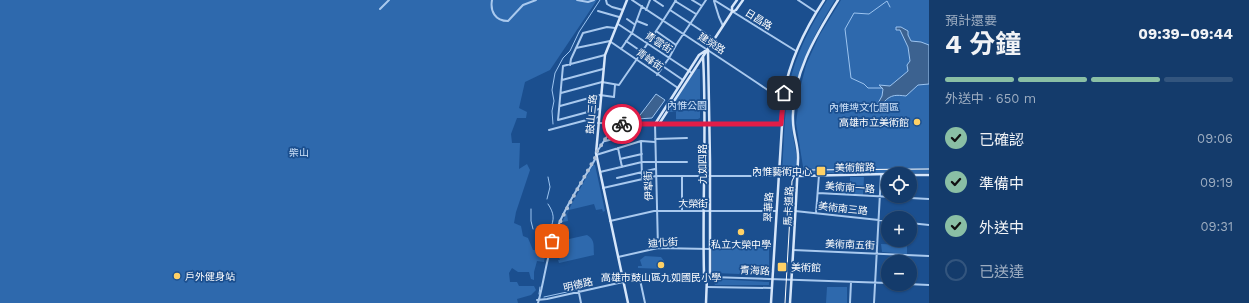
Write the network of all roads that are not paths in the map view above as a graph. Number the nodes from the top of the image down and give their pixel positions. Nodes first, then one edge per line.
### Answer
1 (389, 0) edge
2 (492, 0) edge
3 (536, 0) edge
4 (577, 0) edge
5 (594, 0) edge
6 (606, 0) edge
7 (627, 0) edge
8 (632, 0) edge
9 (650, 0) edge
10 (654, 0) edge
11 (675, 0) edge
12 (692, 0) edge
13 (706, 0) edge
14 (714, 0) edge
15 (737, 0) edge
16 (743, 0) edge
17 (798, 0) edge
18 (824, 0) edge
19 (838, 0) edge
20 (802, 1) edge
21 (642, 6) junction
22 (663, 6) dead end
23 (702, 6) junction
24 (380, 9) dead end
25 (623, 10) junction
26 (646, 10) junction
27 (670, 10) junction
28 (598, 11) dead end
29 (732, 12) junction
30 (816, 12) junction
31 (696, 15) junction
32 (619, 17) junction
33 (627, 19) dead end
34 (637, 21) junction
35 (663, 21) junction
36 (617, 23) junction
37 (635, 24) junction
38 (690, 24) junction
39 (647, 25) dead end
40 (723, 26) junction
41 (615, 28) junction
42 (656, 31) junction
43 (632, 33) junction
44 (683, 34) junction
45 (714, 39) junction
46 (610, 41) junction
47 (626, 41) junction
48 (648, 44) junction
49 (676, 45) junction
50 (576, 48) junction
51 (621, 49) junction
52 (708, 50) junction
53 (796, 51) junction
54 (641, 52) junction
55 (605, 55) junction
56 (703, 56) junction
57 (669, 58) junction
58 (636, 60) junction
59 (570, 65) junction
60 (663, 67) junction
61 (696, 68) junction
62 (704, 68) junction
63 (603, 69) junction
64 (689, 71) junction
65 (692, 73) junction
66 (657, 74) junction
67 (562, 80) junction
68 (683, 80) junction
69 (602, 82) junction
70 (615, 85) junction
71 (679, 89) junction
72 (561, 93) junction
73 (600, 95) junction
74 (783, 98) junction
75 (560, 106) junction
76 (599, 109) junction
77 (598, 117) junction
78 (598, 123) junction
79 (618, 124) junction
80 (654, 124) junction
81 (659, 124) junction
82 (704, 124) junction
83 (709, 124) junction
84 (781, 124) junction
85 (549, 130) dead end
86 (635, 134) dead end
87 (687, 138) dead end
88 (655, 140) junction
89 (605, 141) junction
90 (641, 141) junction
91 (618, 148) junction
92 (596, 154) junction
93 (642, 154) junction
94 (620, 159) junction
95 (642, 162) junction
96 (655, 162) junction
97 (687, 162) dead end
98 (622, 167) junction
99 (655, 168) junction
100 (600, 172) junction
101 (642, 172) junction
102 (819, 175) junction
103 (881, 175) edge
104 (917, 175) edge
105 (929, 175) edge
106 (656, 176) junction
107 (682, 176) junction
108 (705, 176) junction
109 (710, 176) junction
110 (778, 176) junction
111 (798, 176) junction
112 (617, 178) dead end
113 (642, 179) junction
114 (881, 186) edge
115 (603, 188) junction
116 (818, 193) junction
117 (880, 197) junction
118 (929, 199) edge
119 (657, 211) junction
120 (703, 211) junction
121 (709, 211) junction
122 (795, 211) junction
123 (682, 212) junction
124 (776, 212) junction
125 (816, 213) junction
126 (879, 220) junction
127 (610, 221) junction
128 (917, 224) edge
129 (929, 225) edge
130 (658, 248) junction
131 (703, 249) junction
132 (709, 249) junction
133 (793, 250) junction
134 (877, 253) junction
135 (929, 256) edge
136 (618, 257) junction
137 (622, 274) junction
138 (639, 274) junction
139 (707, 277) junction
140 (772, 279) junction
141 (792, 279) junction
142 (574, 282) dead end
143 (623, 282) junction
144 (851, 282) junction
145 (875, 283) junction
146 (881, 283) edge
147 (917, 284) edge
148 (929, 285) edge
149 (707, 287) junction
150 (772, 288) junction
151 (579, 292) junction
152 (538, 301) edge
153 (581, 303) edge
154 (628, 303) edge
155 (645, 303) edge
156 (706, 303) edge
157 (771, 303) edge
158 (790, 303) edge
159 (850, 303) edge
160 (874, 303) edge

1 - 24 street
2 - 3 street
4 - 5 street
6 - 25 street
7 - 25 street, 鼓山三路
8 - 21 street, 建榮路
9 - 26 street
10 - 22 street
11 - 27 street
11 - 31 street
12 - 23 street
13 - 23 street
14 - 29 street, 日昌路
14 - 40 street
15 - 29 street, 九如四路
16 - 29 street, 九如四路
17 - 20 street
18 - 30 street, 翠華路
19 - 111 street, 馬卡道路
20 - 30 street
21 - 26 street, 建榮路
21 - 34 street
23 - 31 street
25 - 32 street, 鼓山三路
26 - 35 street, 建榮路
27 - 35 street
27 - 38 street
28 - 32 street
29 - 40 street, 九如四路
29 - 53 street, 日昌路
30 - 53 street, 翠華路
31 - 38 street
32 - 36 street, 鼓山三路
33 - 37 street
34 - 37 street
34 - 39 street
35 - 42 street
35 - 44 street, 建榮路
36 - 41 street, 鼓山三路
36 - 43 street, 青雲街
37 - 43 street
38 - 44 street
38 - 45 street
40 - 45 street, 九如四路
41 - 46 street, 鼓山三路
41 - 50 street
42 - 48 street
42 - 49 street
43 - 47 street
43 - 48 street, 青雲街
44 - 49 street
44 - 52 street, 建榮路
45 - 52 street, 九如四路
46 - 50 street
46 - 51 street, 青峰街
46 - 55 street, 鼓山三路
47 - 51 street
47 - 54 street
48 - 54 street
48 - 57 street, 青雲街
49 - 57 street
50 - 59 street
51 - 58 street, 青峰街
52 - 56 street, 九如四路
52 - 64 street, 九如四路
52 - 74 street, 建榮路
52 - 83 street, 九如四路
53 - 74 street, 翠華路
54 - 58 street
54 - 60 street
55 - 59 street
55 - 63 street, 鼓山三路
56 - 61 street, 九如四路
56 - 62 street, 九如四路
57 - 60 street
57 - 64 street, 青雲街
58 - 66 street, 青峰街
58 - 70 street
59 - 67 street
60 - 66 street
60 - 68 street
61 - 62 street
61 - 65 street, 九如四路
62 - 82 street, 九如四路
63 - 67 street
63 - 69 street, 鼓山三路
64 - 65 street, 青雲街
64 - 68 street, 九如四路
65 - 71 street, 九如四路
66 - 71 street, 青峰街
67 - 72 street
68 - 71 street, 九如四路
69 - 70 street
69 - 72 street
69 - 73 street, 鼓山三路
70 - 73 street
71 - 80 street, 九如四路
71 - 81 street, 九如四路
72 - 75 street
73 - 75 street
73 - 76 street, 鼓山三路
74 - 84 street, 翠華路
75 - 76 street
76 - 77 street, 鼓山三路
77 - 78 street, 鼓山三路
77 - 85 street
78 - 79 street
78 - 92 street, 鼓山三路
79 - 80 street
79 - 89 street
80 - 81 street
80 - 88 street, 伊犁街
81 - 82 street
82 - 83 street
82 - 108 street, 九如四路
83 - 84 street
83 - 109 street, 九如四路
84 - 110 street, 翠華路
86 - 89 street
87 - 88 street
88 - 90 street
88 - 96 street, 伊犁街
89 - 92 street
90 - 91 street
90 - 93 street
91 - 92 street
91 - 94 street
92 - 100 street, 鼓山三路
92 - 152 street
93 - 94 street
93 - 95 street
94 - 98 street
95 - 96 street
95 - 98 street
95 - 101 street
96 - 97 street
96 - 99 street, 伊犁街
98 - 100 street
99 - 101 street
99 - 106 street, 伊犁街
100 - 115 street, 鼓山三路
101 - 112 street
101 - 113 street
102 - 103 street, 美術館路
102 - 111 street, 美術館路
102 - 116 street
104 - 105 street
106 - 107 street
106 - 113 street
106 - 119 street, 伊犁街
107 - 108 street
107 - 123 street
108 - 109 street
108 - 120 street, 九如四路
109 - 110 street
109 - 121 street, 九如四路
110 - 111 street
110 - 124 street, 翠華路
111 - 122 street, 馬卡道路
113 - 115 street
114 - 117 street
115 - 127 street, 鼓山三路
116 - 117 street, 美術南一路
116 - 125 street
117 - 118 street, 美術南一路
117 - 126 street
119 - 123 street, 大榮街
119 - 127 street, 大榮街
119 - 130 street, 伊犁街
120 - 121 street, 大榮街
120 - 123 street, 大榮街
120 - 131 street, 九如四路
121 - 124 street, 大榮街
121 - 132 street, 九如四路
122 - 125 street, 美術南三路
122 - 133 street, 馬卡道路
124 - 140 street, 翠華路
125 - 126 street, 美術南三路
126 - 134 street
127 - 136 street, 鼓山三路
128 - 129 street
130 - 131 street, 迪化街
130 - 136 street, 迪化街
131 - 132 street, 迪化街
131 - 139 street, 九如四路
132 - 139 street, 九如四路
133 - 134 street, 美術南五街
133 - 141 street, 馬卡道路
134 - 135 street, 美術南五街
134 - 145 street
136 - 137 street, 鼓山三路
137 - 138 street, 青海路
137 - 143 street, 鼓山三路
138 - 139 street, 青海路
138 - 155 street
139 - 140 street, 青海路
139 - 149 street, 九如四路
140 - 141 street, 青海路
140 - 150 street, 翠華路
141 - 144 street, 青海路
141 - 158 street, 馬卡道路
142 - 151 street
143 - 151 street, 明德路
143 - 154 street, 鼓山三路
144 - 145 street, 青海路
144 - 159 street
145 - 146 street, 青海路
145 - 160 street
147 - 148 street
149 - 150 street
149 - 156 street, 九如四路
150 - 157 street, 翠華路
151 - 152 street, 明德路
151 - 153 street

